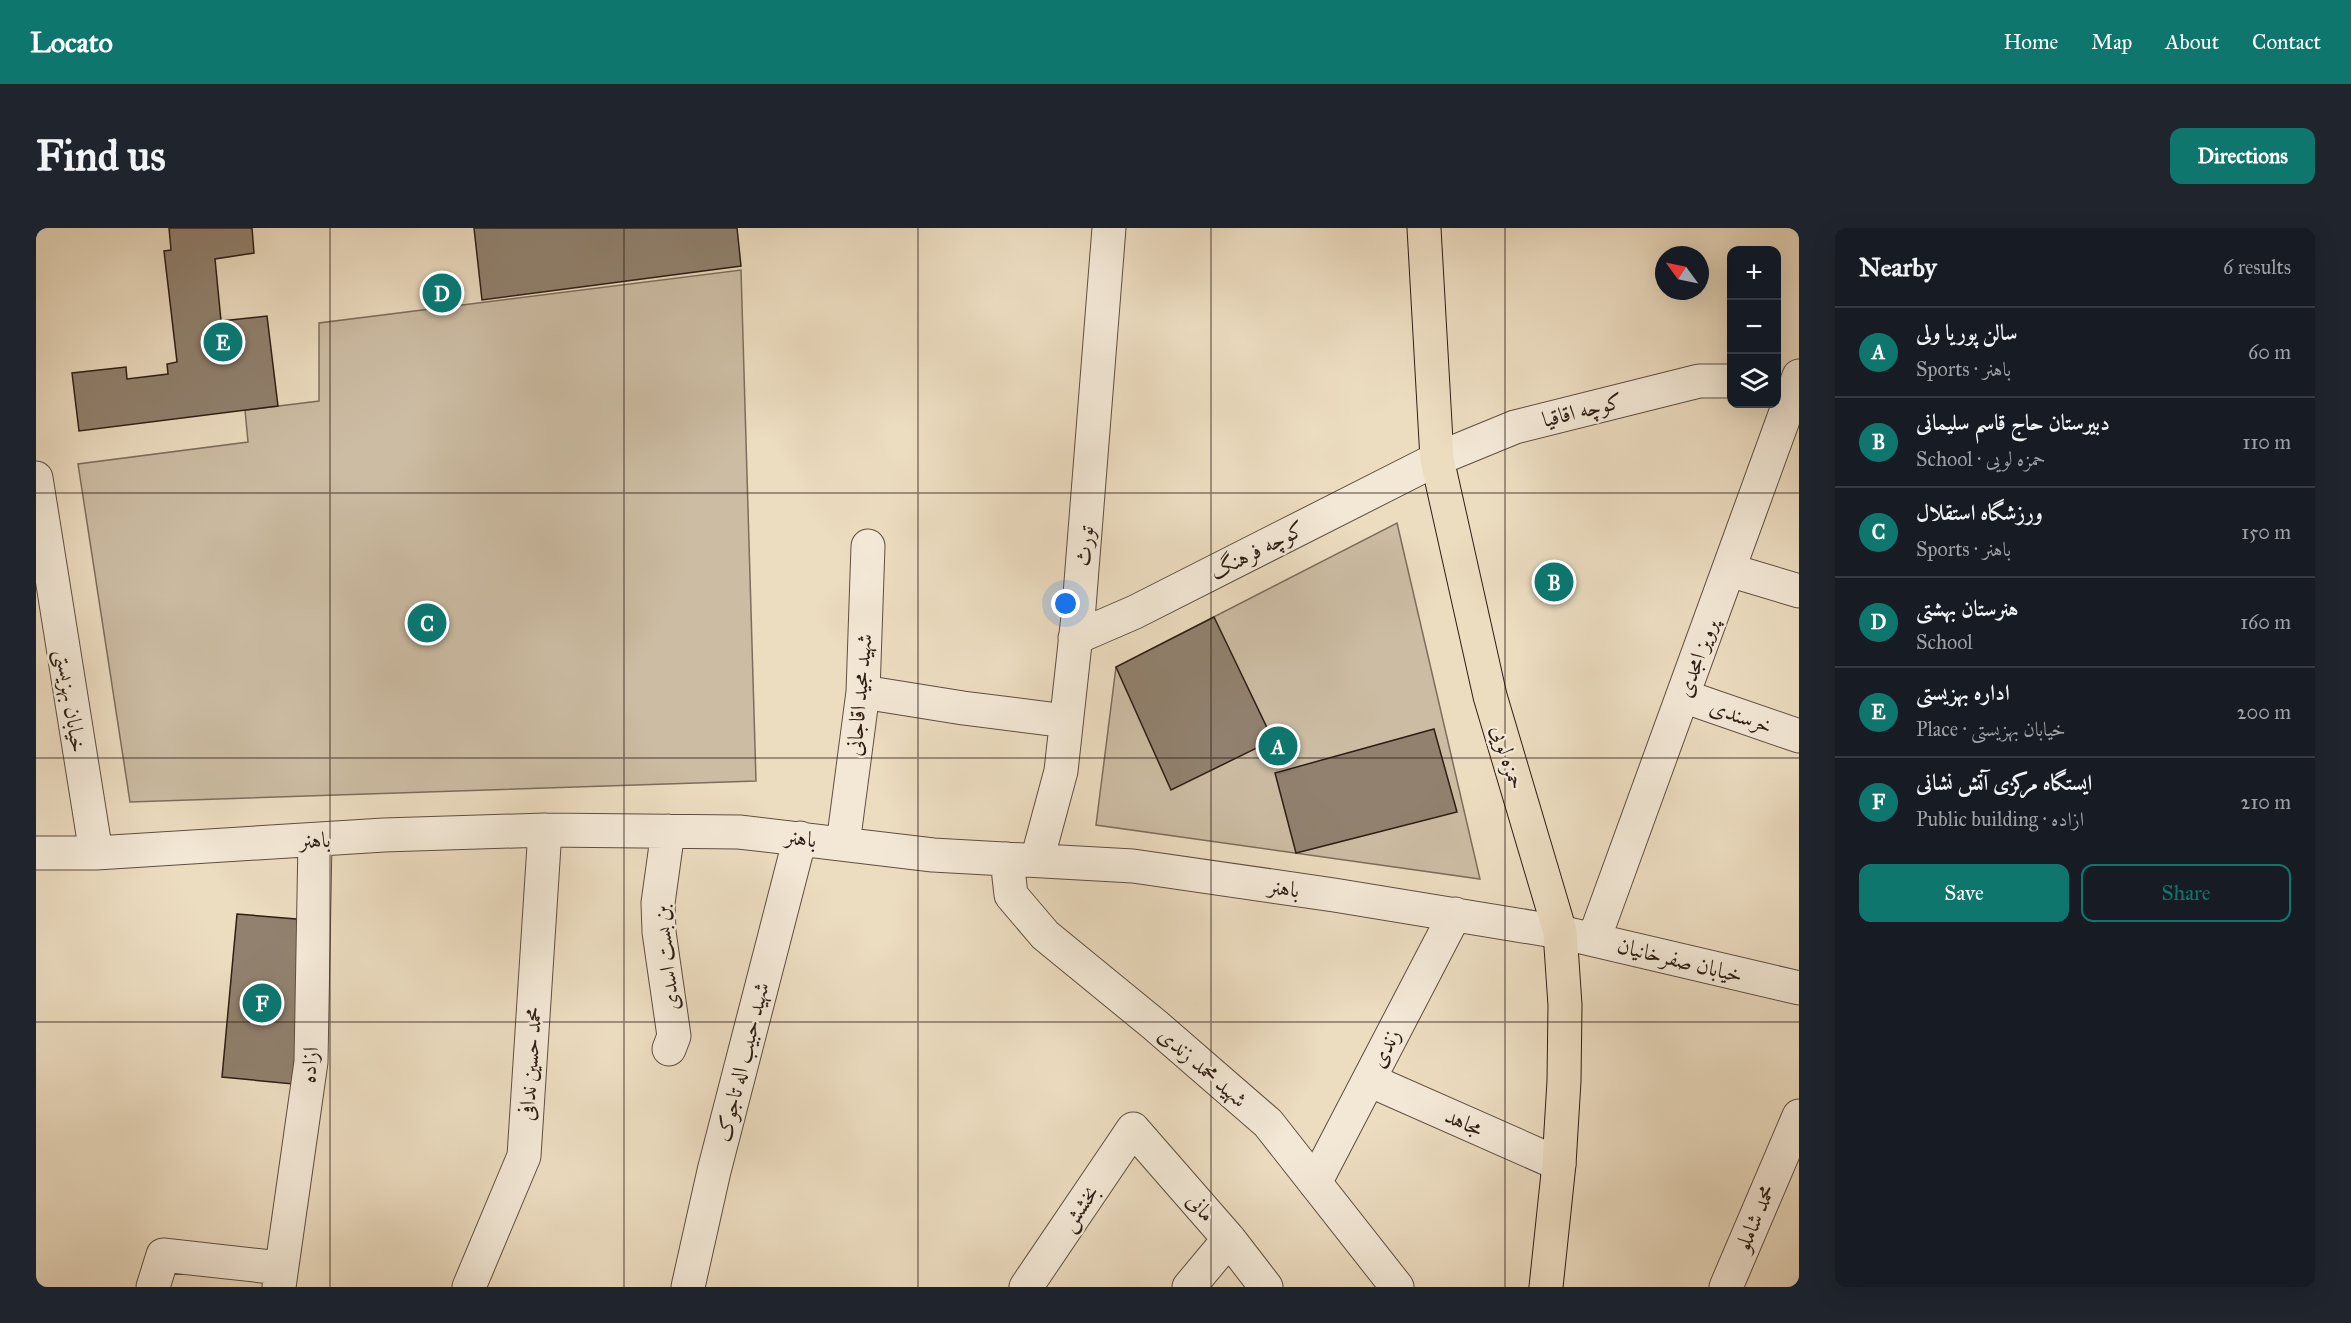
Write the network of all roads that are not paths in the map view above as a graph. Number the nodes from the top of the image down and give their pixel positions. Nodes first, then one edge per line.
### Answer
1 (1109, 228) edge
2 (1424, 228) edge
3 (1791, 379) edge
4 (1727, 381) edge
5 (1437, 459) junction
6 (36, 478) edge
7 (868, 546) dead end
8 (1729, 570) junction
9 (1799, 591) edge
10 (1075, 638) junction
11 (863, 692) junction
12 (1683, 696) junction
13 (1066, 721) junction
14 (1799, 736) edge
15 (545, 830) junction
16 (668, 831) junction
17 (800, 838) junction
18 (315, 840) junction
19 (843, 844) junction
20 (36, 853) edge
21 (96, 853) junction
22 (1022, 860) junction
23 (1455, 914) junction
24 (1560, 932) junction
25 (1594, 939) junction
26 (1799, 988) edge
27 (669, 1049) dead end
28 (1369, 1080) junction
29 (1799, 1116) edge
30 (1133, 1129) joint
31 (1560, 1164) junction
32 (1315, 1183) junction
33 (1229, 1239) junction
34 (280, 1277) edge
35 (153, 1287) edge
36 (469, 1287) edge
37 (688, 1287) edge
38 (1026, 1287) edge
39 (1189, 1287) edge
40 (1266, 1287) edge
41 (1397, 1287) edge
42 (1546, 1287) edge
43 (1726, 1287) edge

1 - 10 street, تورث
2 - 5 main road, حمزه لویی
3 - 8 street, پرویز امجدی
4 - 5 street, کوچه اقاقیا
5 - 10 street, کوچه فرهنگ
5 - 24 main road, حمزه لویی
6 - 21 street, خیابان بهزیستی
7 - 11 street, شهید مجید اقاجانی
8 - 9 street
8 - 12 street, پرویز امجدی
10 - 13 street, تورث
11 - 13 street
11 - 19 street, شهید مجید اقاجانی
12 - 14 street, خرسندی
12 - 25 street, پرویز امجدی
13 - 22 street, تورث
15 - 16 street, باهنر
15 - 18 street, باهنر
15 - 36 street, محمد حسین ندافی
16 - 17 street, باهنر
16 - 27 street, بن بست اسدی
17 - 19 street, باهنر
17 - 37 street, شهید حبیب اله تاجوک
18 - 21 street, باهنر
18 - 34 street, ازاده
19 - 22 street, باهنر
20 - 21 street, باهنر
22 - 23 street, باهنر
22 - 32 street, شهید محمد زندی
23 - 24 street, باهنر
23 - 28 street, زندی
24 - 25 street, خیابان صفرخانیان
24 - 31 main road, حمزه لویی
25 - 26 street, خیابان صفرخانیان
28 - 31 street, مجاهد
28 - 32 street, زندی
29 - 43 street, محمد شاملو
30 - 33 street, مانی
30 - 38 street, بخشش
31 - 42 main road, حمزه لویی
32 - 41 street, شهید محمد زندی
33 - 39 street
33 - 40 street, مانی
34 - 35 street

